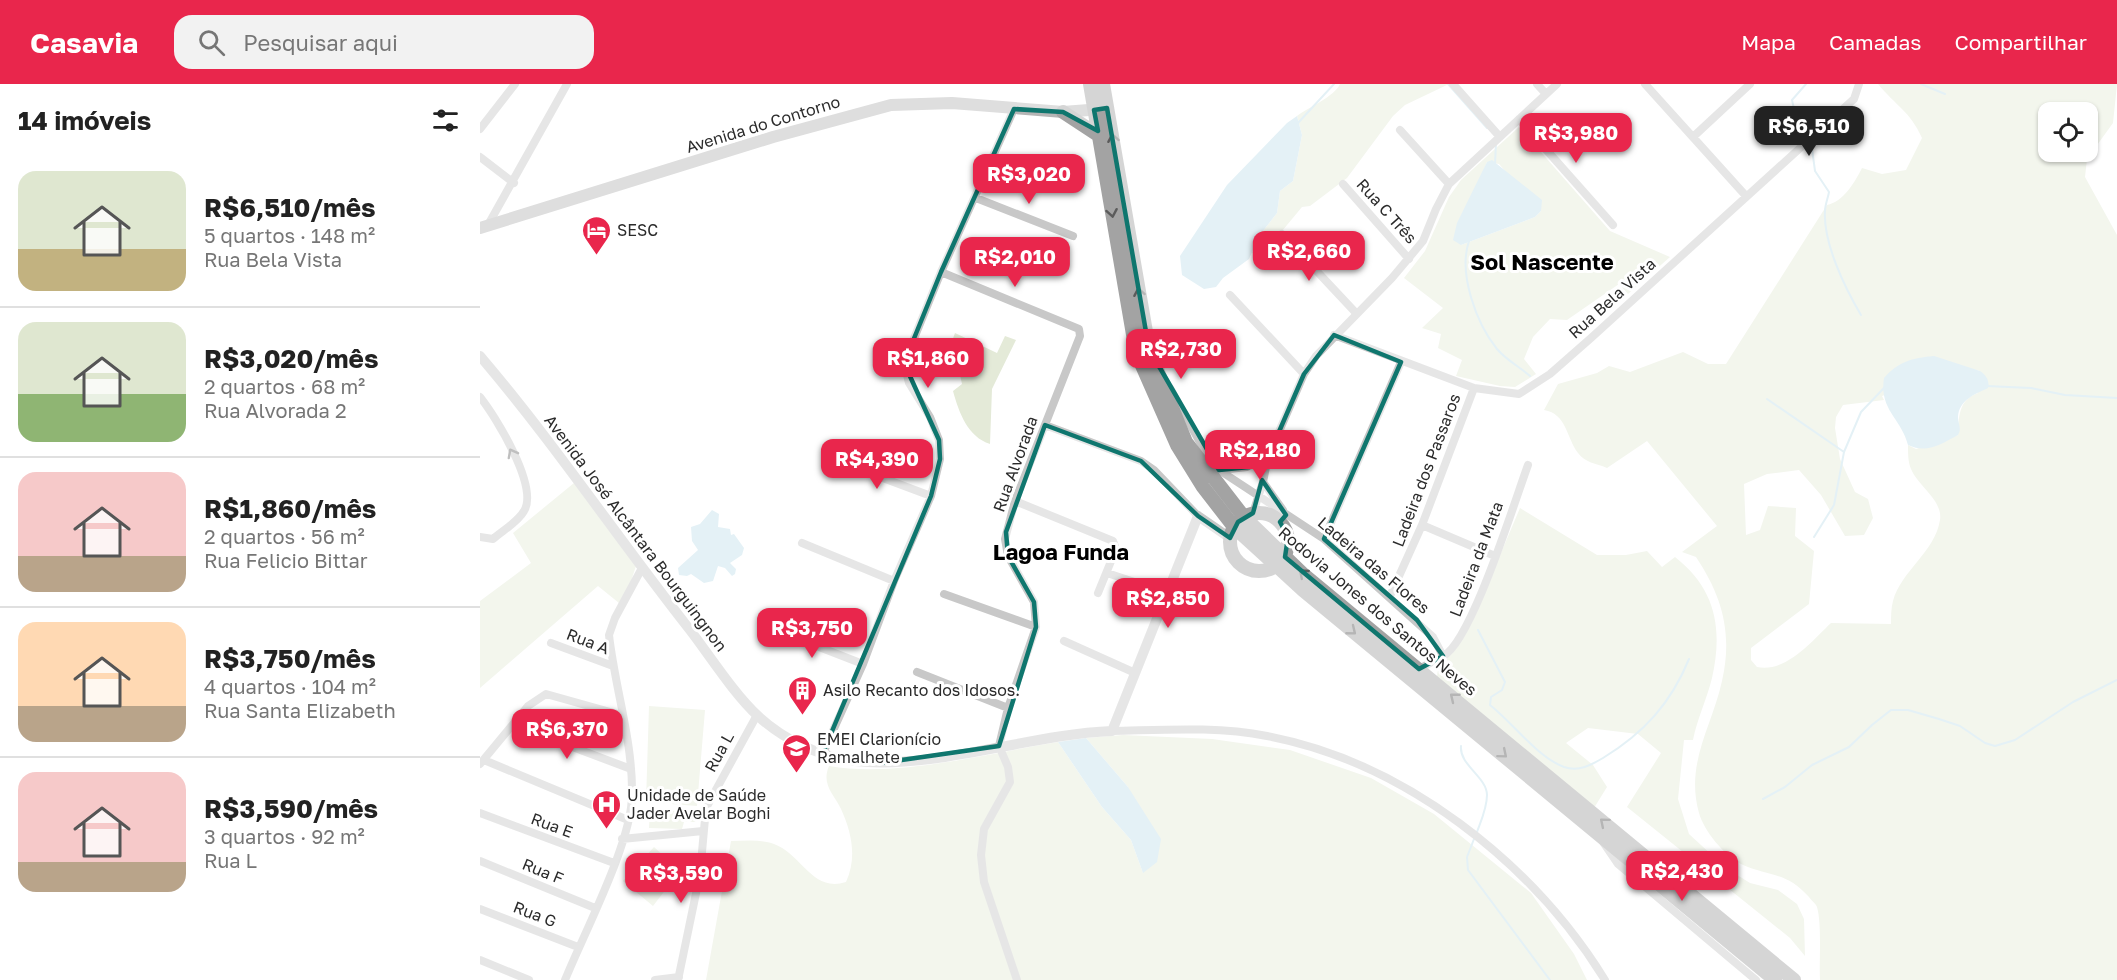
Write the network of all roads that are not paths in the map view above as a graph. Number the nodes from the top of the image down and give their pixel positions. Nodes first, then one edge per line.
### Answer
1 (515, 84) edge
2 (567, 84) edge
3 (1090, 84) edge
4 (1453, 84) edge
5 (1537, 84) edge
6 (1557, 84) edge
7 (1645, 84) edge
8 (1750, 84) edge
9 (1859, 84) edge
10 (1546, 94) junction
11 (1101, 100) edge
12 (1014, 109) junction
13 (1063, 112) junction
14 (1519, 119) junction
15 (480, 129) edge
16 (1400, 130) dead end
17 (1098, 135) junction
18 (1500, 137) junction
19 (1693, 137) junction
20 (480, 157) edge
21 (513, 183) junction
22 (1343, 184) dead end
23 (1449, 184) junction
24 (1746, 196) junction
25 (976, 198) junction
26 (1613, 225) dead end
27 (484, 227) edge
28 (1282, 234) dead end
29 (1073, 236) dead end
30 (1409, 259) junction
31 (941, 272) junction
32 (1230, 295) dead end
33 (1356, 313) junction
34 (1334, 335) junction
35 (1149, 349) junction
36 (480, 356) edge
37 (1401, 362) junction
38 (1304, 374) junction
39 (1474, 388) junction
40 (480, 397) edge
41 (1045, 425) junction
42 (1268, 457) junction
43 (832, 459) dead end
44 (1528, 465) dead end
45 (1219, 470) junction
46 (1263, 483) junction
47 (1258, 495) junction
48 (931, 496) junction
49 (1015, 501) junction
50 (1198, 516) junction
51 (1283, 518) junction
52 (1240, 524) junction
53 (1422, 525) junction
54 (480, 537) edge
55 (1324, 539) junction
56 (802, 543) dead end
57 (1495, 556) junction
58 (1280, 561) junction
59 (642, 568) junction
60 (1107, 573) junction
61 (894, 581) junction
62 (1098, 593) dead end
63 (1168, 593) junction
64 (944, 594) dead end
65 (1390, 596) junction
66 (1036, 627) junction
67 (770, 628) dead end
68 (1064, 641) dead end
69 (551, 643) dead end
70 (1443, 656) junction
71 (863, 664) junction
72 (613, 666) junction
73 (1419, 669) junction
74 (917, 672) dead end
75 (1133, 672) junction
76 (1008, 708) junction
77 (621, 715) junction
78 (757, 715) junction
79 (514, 725) junction
80 (1112, 732) junction
81 (999, 746) junction
82 (822, 754) junction
83 (482, 762) edge
84 (631, 769) junction
85 (480, 813) edge
86 (628, 820) junction
87 (703, 831) junction
88 (1598, 832) junction
89 (622, 839) junction
90 (480, 861) edge
91 (614, 863) junction
92 (595, 908) junction
93 (480, 909) edge
94 (578, 947) junction
95 (480, 960) edge
96 (679, 978) edge
97 (529, 980) edge
98 (565, 980) edge
99 (655, 980) edge
100 (1017, 980) edge
101 (1605, 980) edge
102 (1756, 980) edge
103 (1775, 980) edge
104 (1794, 980) edge

1 - 15 street
2 - 21 street
3 - 11 main road, Rodovia Jones dos Santos Neves
4 - 18 street
5 - 10 street
6 - 10 street
7 - 19 street
8 - 19 street
9 - 24 street, Rua Bela Vista
10 - 14 street
11 - 13 main road, Avenida do Contorno
11 - 17 main road, Rodovia Jones dos Santos Neves
35 -> 11 main road, Rodovia Jones dos Santos Neves
12 - 13 main road, Avenida do Contorno
12 - 25 street
12 - 27 main road, Avenida do Contorno
13 - 17 main road
14 - 18 street
14 - 26 street
16 - 23 street
17 -> 52 main road, Rodovia Jones dos Santos Neves
18 - 23 street
19 - 24 street
20 - 21 street
21 - 27 street
22 - 30 street, Rua C Três
23 - 30 street
24 - 39 street, Rua Bela Vista
25 - 29 street
25 - 31 street
28 - 33 street
30 - 33 street
31 - 41 street, Rua Alvorada
31 - 48 street
32 - 38 street
33 - 34 street
34 - 37 street, Rua Bela Vista
34 - 38 street
35 - 45 street, Ladeira das Flores
35 - 52 main road, Rodovia Jones dos Santos Neves
36 - 59 street, Avenida José Alcântara Bourguingnon
37 - 39 street, Rua Bela Vista
37 - 55 street
38 - 42 street
39 - 53 street, Ladeira dos Passaros
54 -> 40 street
41 - 49 street, Rua Alvorada
41 - 50 street
42 - 45 street
42 - 46 street
43 - 48 street
44 - 57 street, Ladeira da Mata
45 - 47 street, Ladeira das Flores
46 - 47 street
46 - 51 street
47 - 51 street, Ladeira das Flores
47 - 52 street
48 - 61 street
49 - 60 street
49 - 66 street, Rua Alvorada
50 - 52 street
50 - 63 street
51 - 52 main road
51 - 55 street, Ladeira das Flores
51 - 58 main road
52 - 58 main road, Rodovia Jones dos Santos Neves
52 - 58 main road
53 - 57 street
53 - 65 street, Ladeira dos Passaros
55 - 65 street, Ladeira das Flores
56 - 61 street
57 - 70 street, Ladeira da Mata
73 -> 58 main road, Rodovia Jones dos Santos Neves
58 -> 88 main road, Rodovia Jones dos Santos Neves
59 - 72 street
59 - 78 street, Avenida José Alcântara Bourguingnon
60 - 62 street
60 - 63 street
61 - 71 street
63 - 75 street
64 - 66 street
65 - 70 street, Ladeira das Flores
66 - 76 street, Rua Alvorada
67 - 71 street
68 - 75 street
69 - 72 street, Rua A
70 - 73 street
71 - 82 street
72 - 77 street
104 -> 73 main road, Rodovia Jones dos Santos Neves
74 - 76 street
75 - 80 street
76 - 81 street, Rua Alvorada
77 - 79 street
77 - 84 street
78 - 82 street, Avenida José Alcântara Bourguingnon
78 - 87 street, Rua L
79 - 83 street
79 - 84 street
80 - 81 street, Avenida José Alcântara Bourguingnon
80 - 101 street, Avenida José Alcântara Bourguingnon
81 - 82 street, Avenida José Alcântara Bourguingnon
81 - 100 street
83 - 86 street
84 - 86 street
85 - 91 street, Rua E
86 - 89 street
87 - 89 street
87 - 96 street, Rua L
88 - 102 street
88 - 103 main road, Rodovia Jones dos Santos Neves
89 - 91 street
90 - 92 street, Rua F
91 - 92 street
92 - 94 street
93 - 94 street, Rua G
94 - 98 street
95 - 97 street
96 - 99 street

